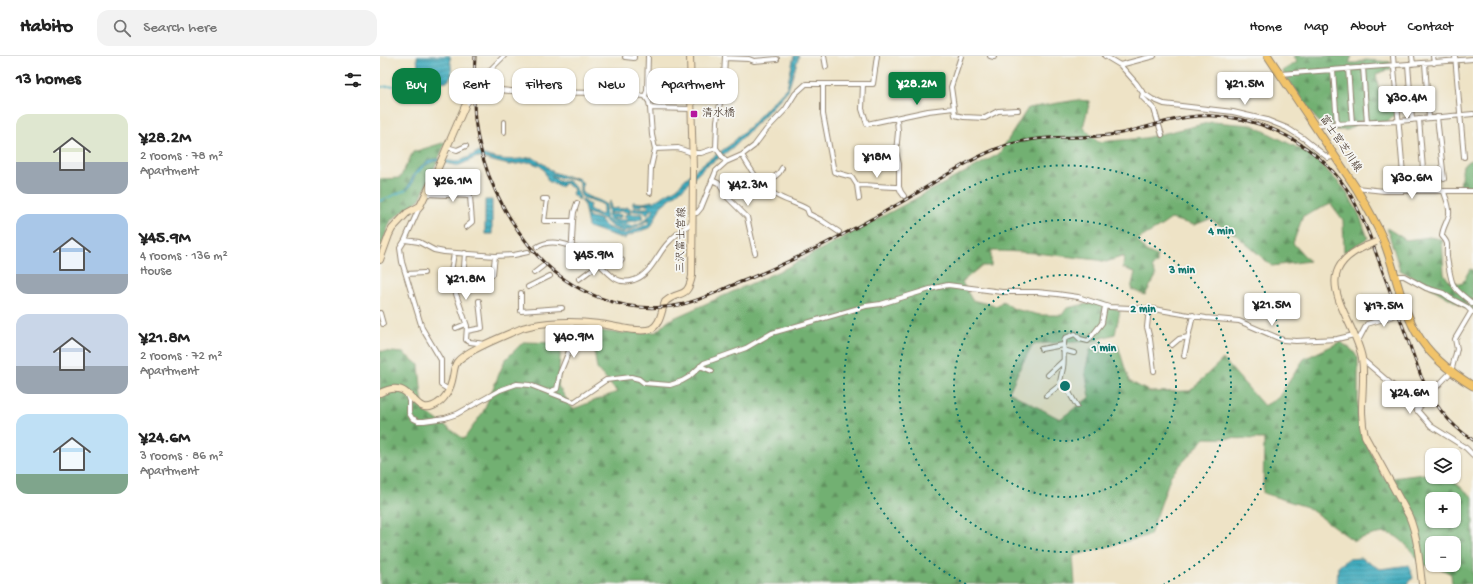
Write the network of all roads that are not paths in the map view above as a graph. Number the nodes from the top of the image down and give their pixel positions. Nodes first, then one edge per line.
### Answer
1 (504, 56) edge
2 (634, 56) edge
3 (648, 56) edge
4 (690, 56) edge
5 (824, 56) edge
6 (877, 56) edge
7 (961, 56) edge
8 (1105, 56) edge
9 (1134, 56) edge
10 (1154, 56) edge
11 (1268, 56) edge
12 (1393, 56) edge
13 (1412, 56) edge
14 (1433, 56) edge
15 (1455, 56) edge
16 (725, 57) edge
17 (625, 58) dead end
18 (777, 59) dead end
19 (1473, 59) edge
20 (1134, 61) junction
21 (1456, 61) junction
22 (1434, 62) junction
23 (1425, 63) junction
24 (1410, 64) junction
25 (1120, 65) junction
26 (1394, 65) junction
27 (826, 67) dead end
28 (1362, 67) junction
29 (492, 68) edge
30 (1348, 68) junction
31 (1333, 70) junction
32 (1280, 74) junction
33 (823, 84) junction
34 (863, 84) junction
35 (504, 91) edge
36 (1143, 94) junction
37 (645, 96) junction
38 (465, 106) edge
39 (650, 108) junction
40 (954, 108) junction
41 (691, 109) junction
42 (1018, 110) dead end
43 (1473, 114) edge
44 (1460, 115) junction
45 (1437, 117) junction
46 (1429, 118) junction
47 (896, 119) junction
48 (1419, 119) junction
49 (1412, 120) junction
50 (1399, 121) junction
51 (504, 122) dead end
52 (1352, 123) junction
53 (1367, 123) junction
54 (1337, 124) junction
55 (1315, 126) junction
56 (504, 132) dead end
57 (1162, 135) dead end
58 (466, 146) dead end
59 (447, 147) junction
60 (655, 149) junction
61 (717, 150) junction
62 (692, 153) junction
63 (742, 155) junction
64 (1335, 156) junction
65 (1464, 157) dead end
66 (726, 162) junction
67 (782, 168) dead end
68 (1444, 179) dead end
69 (712, 180) junction
70 (1424, 182) dead end
71 (857, 185) junction
72 (764, 186) junction
73 (899, 186) junction
74 (1404, 186) dead end
75 (1356, 188) junction
76 (1473, 191) edge
77 (1444, 192) junction
78 (650, 193) dead end
79 (426, 194) junction
80 (904, 196) dead end
81 (543, 199) dead end
82 (859, 199) dead end
83 (577, 203) dead end
84 (420, 206) junction
85 (693, 213) junction
86 (573, 221) junction
87 (693, 222) junction
88 (466, 227) dead end
89 (839, 232) dead end
90 (405, 240) junction
91 (1380, 241) junction
92 (537, 247) tunnel mouth
93 (572, 247) junction
94 (528, 252) tunnel mouth
95 (454, 253) junction
96 (465, 253) junction
97 (756, 253) dead end
98 (495, 256) junction
99 (380, 260) edge
100 (622, 260) dead end
101 (571, 261) dead end
102 (598, 263) junction
103 (543, 266) dead end
104 (464, 267) dead end
105 (424, 273) dead end
106 (534, 273) dead end
107 (406, 274) junction
108 (493, 274) dead end
109 (550, 276) dead end
110 (1395, 276) junction
111 (579, 279) dead end
112 (528, 287) dead end
113 (521, 293) dead end
114 (479, 301) dead end
115 (1473, 304) edge
116 (1105, 306) junction
117 (562, 308) dead end
118 (1149, 309) junction
119 (1407, 312) junction
120 (1472, 312) edge
121 (380, 314) edge
122 (1192, 315) junction
123 (570, 323) junction
124 (383, 324) dead end
125 (466, 324) junction
126 (456, 328) dead end
127 (467, 330) junction
128 (1188, 337) junction
129 (1356, 338) junction
130 (488, 344) junction
131 (1063, 344) junction
132 (1172, 345) dead end
133 (1042, 349) dead end
134 (1063, 350) junction
135 (1074, 353) dead end
136 (1184, 356) dead end
137 (1362, 359) junction
138 (1063, 361) junction
139 (700, 366) junction
140 (712, 371) dead end
141 (1154, 371) dead end
142 (1451, 372) junction
143 (1048, 375) dead end
144 (1060, 385) junction
145 (1473, 386) edge
146 (449, 390) junction
147 (406, 392) junction
148 (548, 392) junction
149 (380, 393) edge
150 (1046, 396) dead end
151 (1077, 406) dead end
152 (1417, 411) junction
153 (1473, 455) edge
154 (1422, 584) edge

1 - 29 street
2 - 17 street
3 - 37 street
4 - 41 main road, 三沢富士宮線
5 - 27 street
6 - 34 street
7 - 40 street
8 - 25 street
9 - 20 street
10 - 20 street
11 - 32 main road, 富士宮芝川線
12 - 26 street
13 - 24 street
14 - 22 street
15 - 21 street
16 - 18 street
16 - 61 street
19 - 21 street
20 - 25 street
21 - 22 street
21 - 44 street
22 - 23 street
23 - 24 street
23 - 46 street
24 - 26 street
24 - 49 street
25 - 36 street
26 - 28 street
26 - 50 street
28 - 30 street
28 - 53 street
30 - 31 street
30 - 52 street
31 - 32 street
31 - 54 street
32 - 55 main road, 富士宮芝川線
33 - 34 street
33 - 63 street
33 - 71 street
34 - 47 street
35 - 37 street
36 - 57 street
36 - 64 street
37 - 39 street
38 - 59 main road
39 - 41 street
39 - 60 street
40 - 42 street
40 - 47 street
41 - 62 main road, 三沢富士宮線
43 - 44 street
44 - 45 street
44 - 65 street
45 - 46 street
45 - 68 street
46 - 48 street
47 - 73 street
48 - 49 street
48 - 70 street
49 - 50 street
50 - 53 street
50 - 74 street
51 - 56 street
52 - 53 street
52 - 54 street
54 - 55 street
55 - 64 main road, 富士宮芝川線
58 - 59 street
59 - 79 main road
60 - 62 street
60 - 78 street
61 - 62 street
61 - 66 street
62 - 85 main road, 三沢富士宮線
63 - 66 street
63 - 72 street
64 - 75 main road, 富士宮芝川線
66 - 69 street
67 - 72 street
69 - 85 street
69 - 97 street
71 - 73 street
71 - 82 street
72 - 89 street
73 - 80 street
75 - 77 street
75 - 91 main road, 富士宮芝川線
76 - 77 street
77 - 115 street
79 - 84 main road
79 - 88 street
81 - 86 street
83 - 86 street
84 - 90 street
84 - 99 main road
85 - 87 main road, 三沢富士宮線
86 - 93 street
87 - 102 street
87 - 123 main road, 三沢富士宮線
90 - 95 street
90 - 107 street
91 - 110 main road, 富士宮芝川線
91 - 129 main road, bridge
92 - 93 street
93 - 101 street
93 - 102 street
94 - 98 street
95 - 96 street
95 - 125 street
96 - 98 street
96 - 104 street
98 - 108 street
100 - 102 street
102 - 111 street
103 - 106 street
105 - 107 street
107 - 146 street
109 - 112 street
110 - 119 main road, 富士宮芝川線
110 - 120 street
113 - 117 street
114 - 127 street
116 - 118 street
116 - 131 street
116 - 139 street
118 - 122 street
118 - 141 street
119 - 129 street
119 - 142 main road, 富士宮芝川線
120 - 142 street
121 - 124 street
122 - 128 street
122 - 129 street
123 - 130 main road, 三沢富士宮線
123 - 148 street
125 - 126 street
125 - 127 street
127 - 130 street
128 - 132 street
128 - 136 street
129 - 137 main road
130 - 146 main road, 三沢富士宮線
131 - 133 street
131 - 134 street
134 - 135 street
134 - 138 street
137 - 152 street
137 - 154 main road
138 - 143 street
138 - 144 street
139 - 140 street
139 - 148 street
142 - 145 main road, 富士宮芝川線
142 - 152 street
144 - 150 street
144 - 151 street
146 - 147 main road, 三沢富士宮線
147 - 148 street
147 - 149 main road
152 - 153 street

